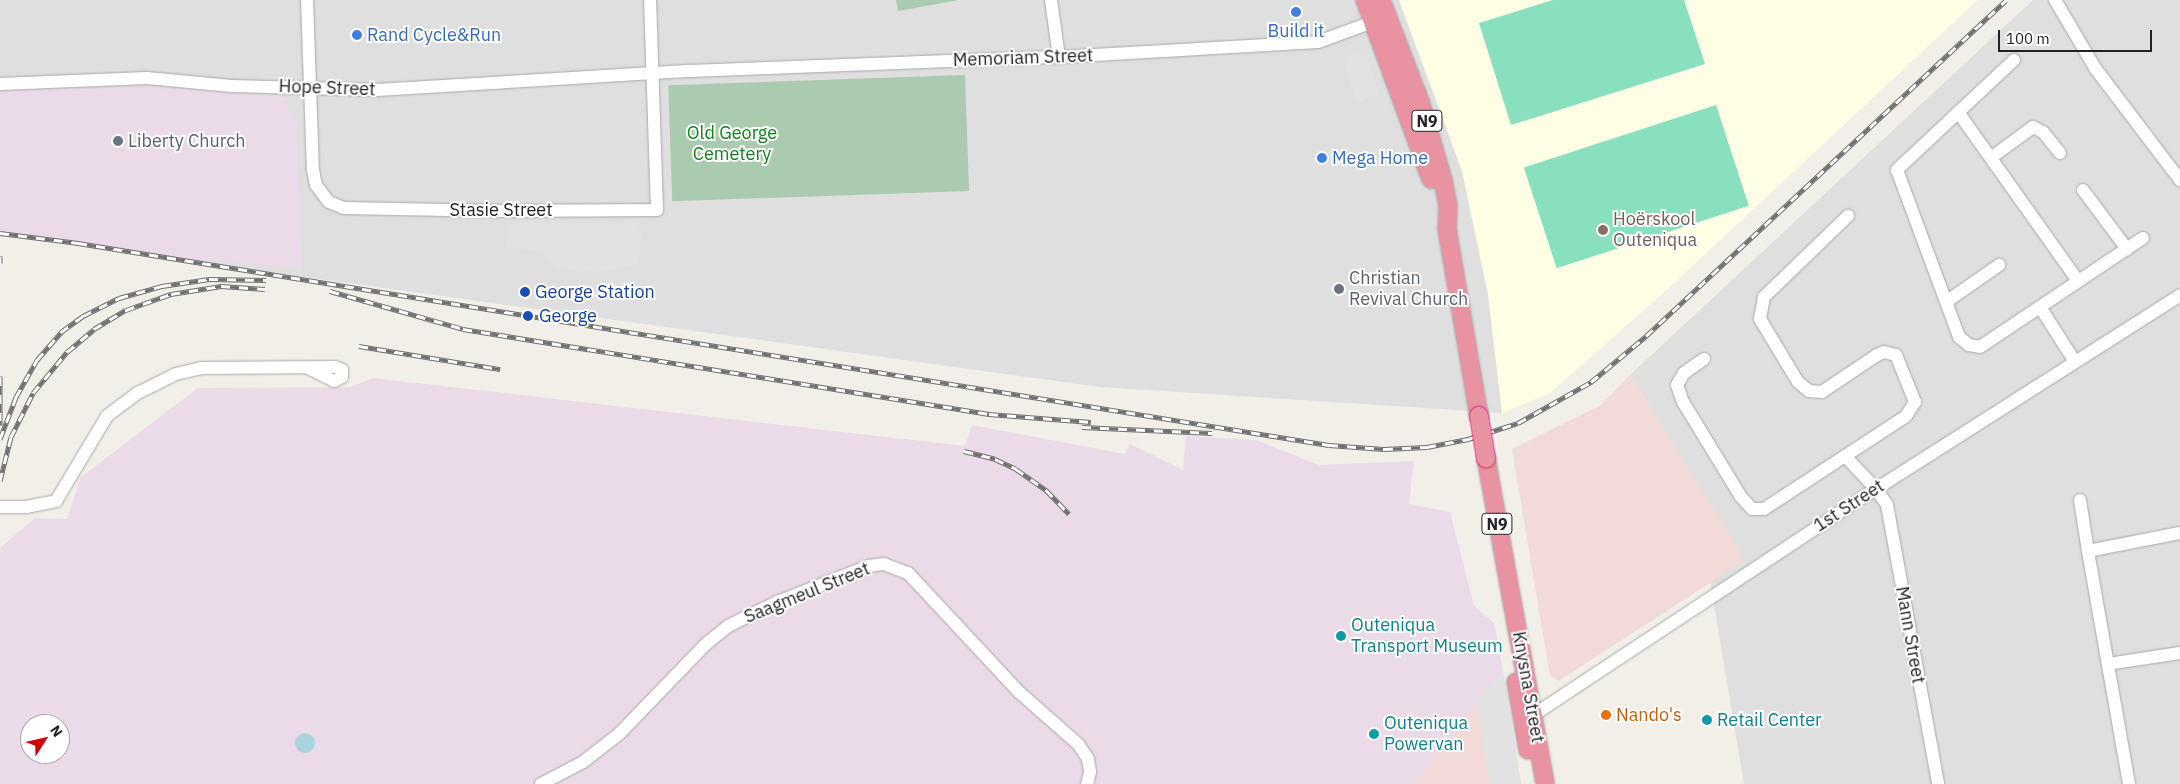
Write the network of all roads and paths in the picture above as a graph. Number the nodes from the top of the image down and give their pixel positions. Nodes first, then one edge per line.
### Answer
1 (307, 0) edge
2 (650, 0) edge
3 (1051, 0) edge
4 (1365, 0) edge
5 (1381, 0) edge
6 (2056, 2) edge
7 (1380, 19) junction
8 (1059, 57) junction
9 (2014, 60) dead end
10 (653, 73) junction
11 (0, 84) edge
12 (311, 88) junction
13 (1958, 112) junction
14 (2060, 153) dead end
15 (1992, 157) junction
16 (2180, 180) edge
17 (2083, 190) dead end
18 (1848, 216) dead end
19 (2144, 238) dead end
20 (2127, 250) junction
21 (1999, 265) dead end
22 (2078, 281) junction
23 (2180, 295) edge
24 (1946, 302) junction
25 (2040, 307) junction
26 (1704, 359) dead end
27 (2075, 362) junction
28 (308, 368) dead end
29 (1845, 456) junction
30 (1876, 488) junction
31 (2080, 500) dead end
32 (0, 507) edge
33 (2180, 533) edge
34 (2088, 551) junction
35 (2180, 653) edge
36 (2108, 664) junction
37 (1528, 719) junction
38 (541, 784) edge
39 (1087, 784) edge
40 (1533, 784) edge
41 (1545, 784) edge
42 (1938, 784) edge
43 (2129, 784) edge

1 - 12 street
2 - 10 street
3 - 8 street
4 - 7 highway, N9
5 - 7 highway, N9
6 - 16 street
7 - 8 street, Memoriam Street
7 - 37 highway, Knysna Street / N9, bridge
8 - 10 street, Memoriam Street
9 - 13 street
10 - 12 street, Hope Street
10 - 12 street, Stasie Street
11 - 12 street, Hope Street
13 - 15 street
13 - 24 street
14 - 15 street
15 - 22 street
17 - 20 street
18 - 29 street
19 - 20 street
20 - 22 street
21 - 24 street
22 - 25 street
23 - 27 street, 1st Street
24 - 25 street
25 - 27 street
26 - 29 street
27 - 30 street, 1st Street
28 - 32 street
29 - 30 street, Mann Street
30 - 37 street, 1st Street
30 - 42 street, Mann Street
31 - 34 street
33 - 34 street
34 - 36 street
35 - 36 street
36 - 43 street
37 - 40 highway, Knysna Street / N9
37 - 41 highway, Knysna Street / N9
38 - 39 street, Saagmeul Street

